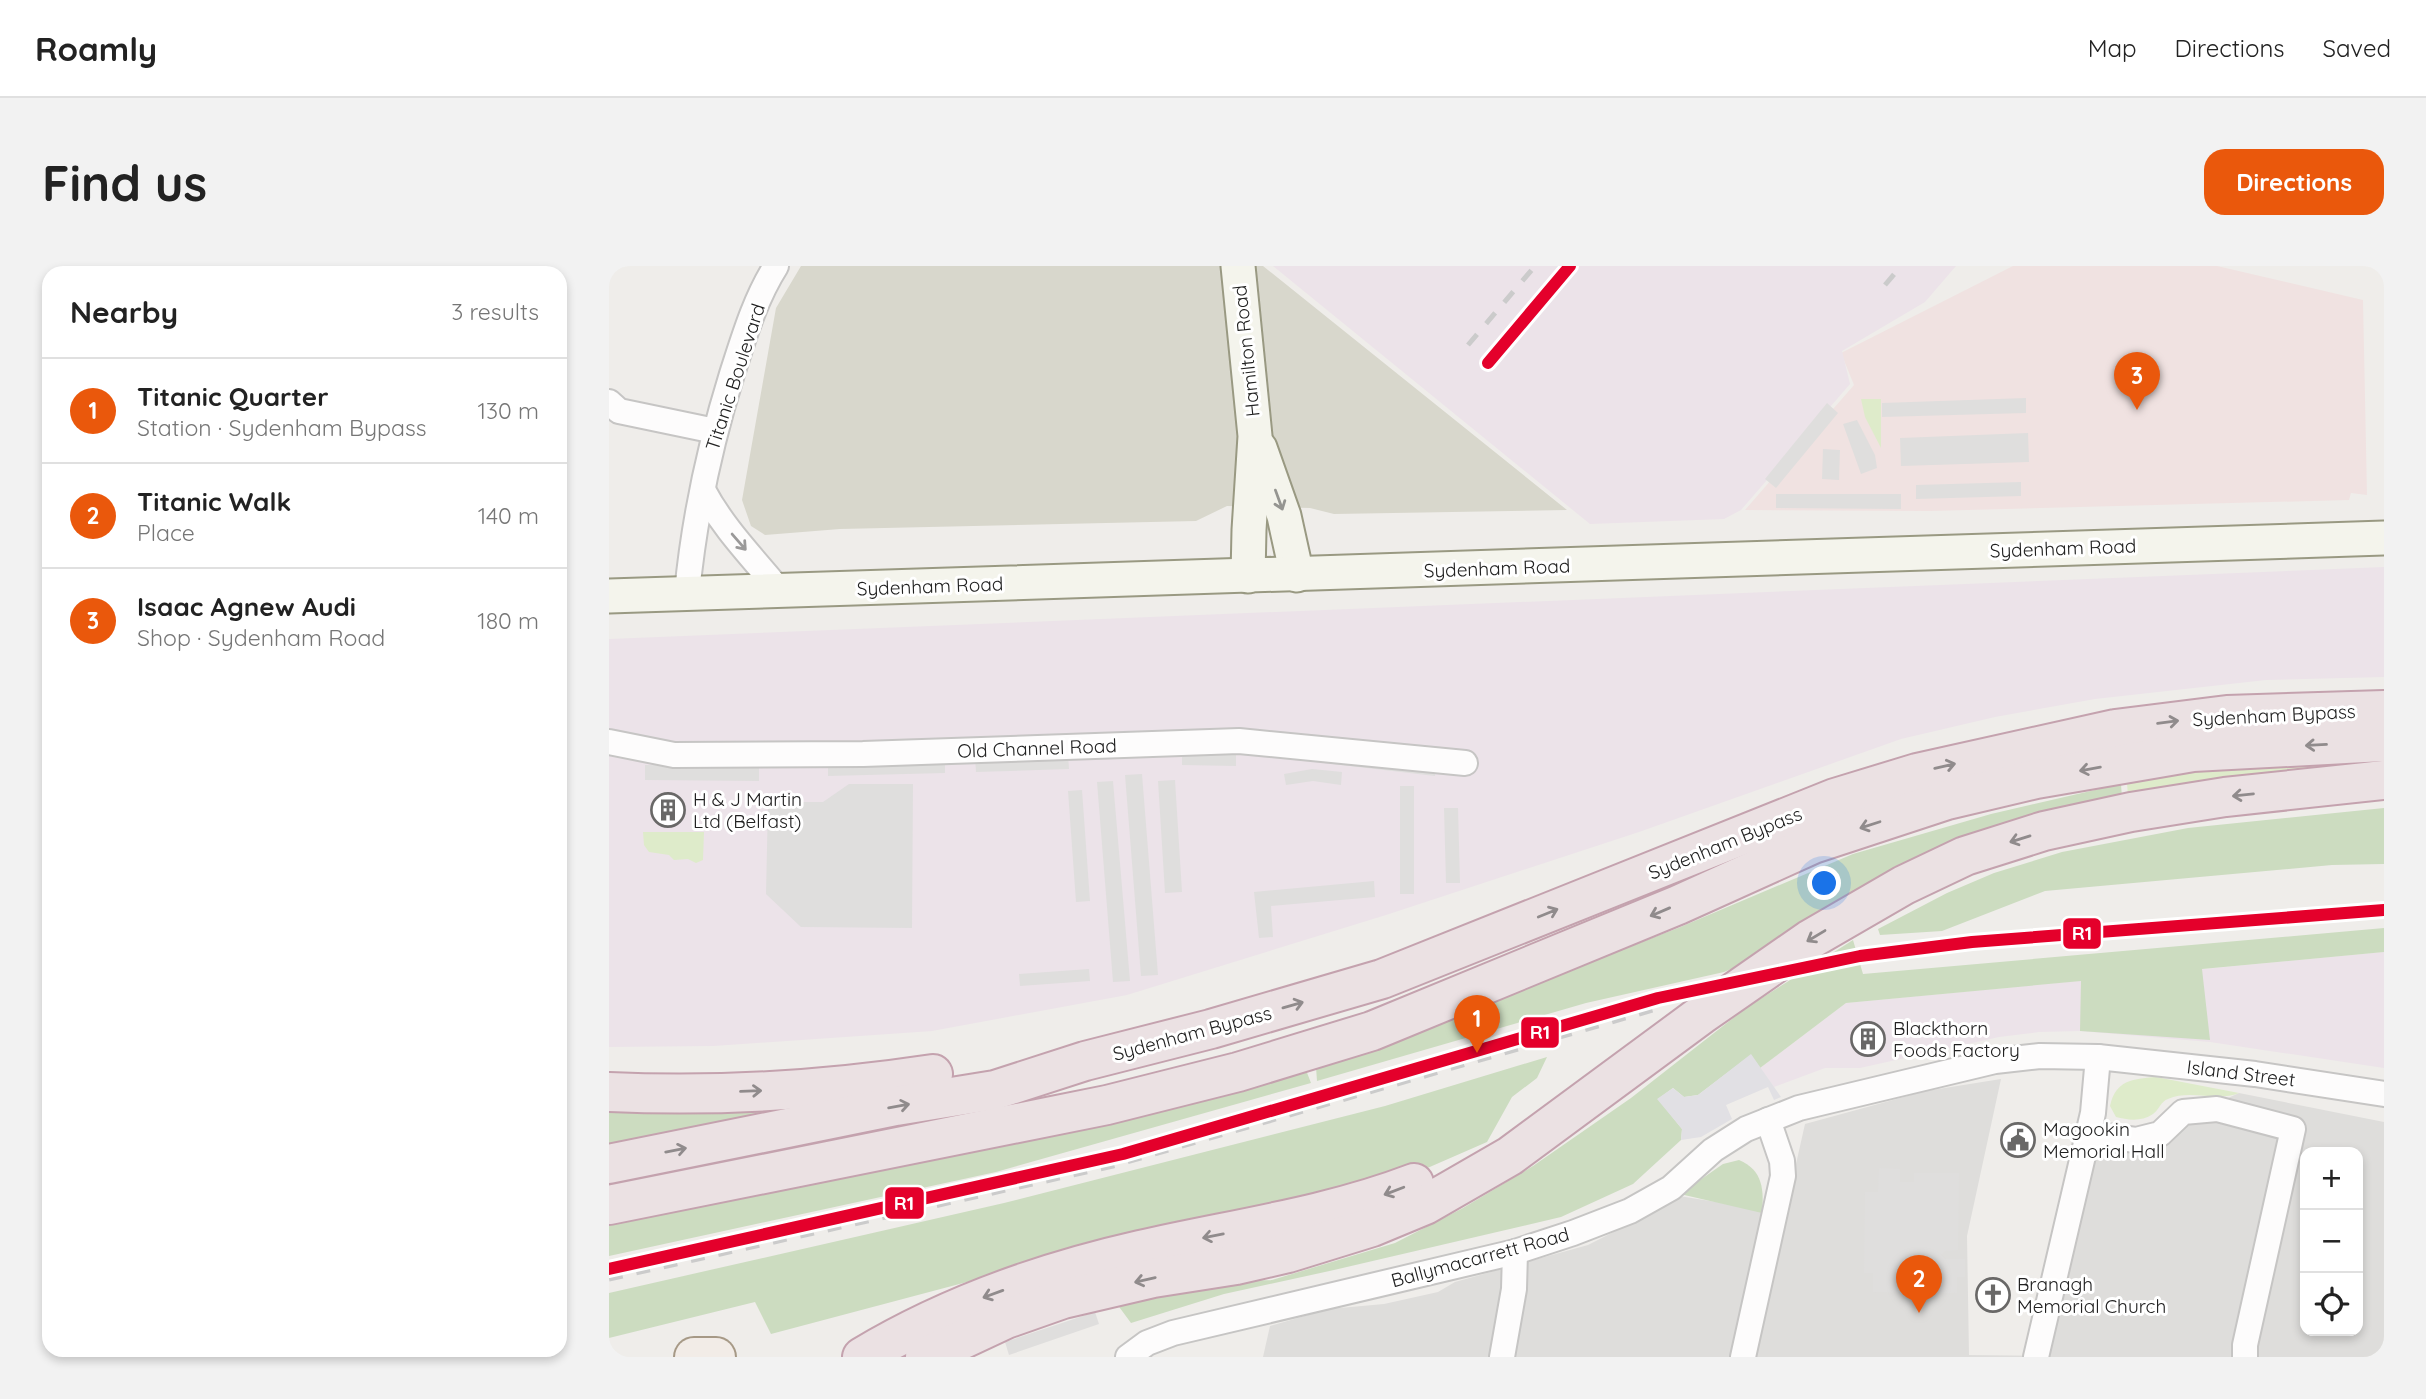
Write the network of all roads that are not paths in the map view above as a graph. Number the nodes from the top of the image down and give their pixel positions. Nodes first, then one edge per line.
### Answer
1 (776, 266) edge
2 (1238, 266) edge
3 (609, 402) edge
4 (715, 432) junction
5 (1255, 436) junction
6 (703, 490) junction
7 (2384, 538) edge
8 (1297, 575) junction
9 (1248, 576) junction
10 (780, 591) junction
11 (687, 593) junction
12 (609, 596) edge
13 (2384, 710) edge
14 (609, 742) edge
15 (2384, 742) edge
16 (1465, 763) dead end
17 (2384, 780) edge
18 (2098, 1057) junction
19 (1085, 1061) junction
20 (609, 1091) edge
21 (2384, 1094) edge
22 (1768, 1120) junction
23 (2089, 1134) junction
24 (609, 1164) edge
25 (609, 1205) edge
26 (1515, 1252) junction
27 (923, 1341) edge
28 (694, 1357) edge
29 (716, 1357) edge
30 (862, 1357) edge
31 (1128, 1357) edge
32 (1502, 1357) edge
33 (1743, 1357) edge
34 (2036, 1357) edge
35 (2245, 1357) edge

1 - 4 street, Titanic Boulevard
2 - 5 street, Hamilton Road
3 - 4 street
4 - 6 street, Titanic Boulevard
5 -> 8 street, Hamilton Road
5 - 9 street, Hamilton Road
6 -> 10 street
6 - 11 street, Titanic Boulevard
7 - 8 street, Sydenham Road
8 - 9 street, Sydenham Road
9 - 10 street, Sydenham Road
10 - 11 street, Sydenham Road
11 - 12 street, Sydenham Road
19 -> 13 highway, Sydenham Bypass
14 - 16 street, Old Channel Road
15 -> 25 highway
17 -> 27 highway
18 - 21 street, Island Street
18 - 22 street, Ballymacarrett Road
18 - 23 street
20 -> 19 highway
24 -> 19 highway
22 - 26 street, Ballymacarrett Road
22 - 33 street
23 - 34 street
23 - 35 street
26 - 31 street, Ballymacarrett Road
26 - 32 street
27 - 30 highway
28 - 29 main road

